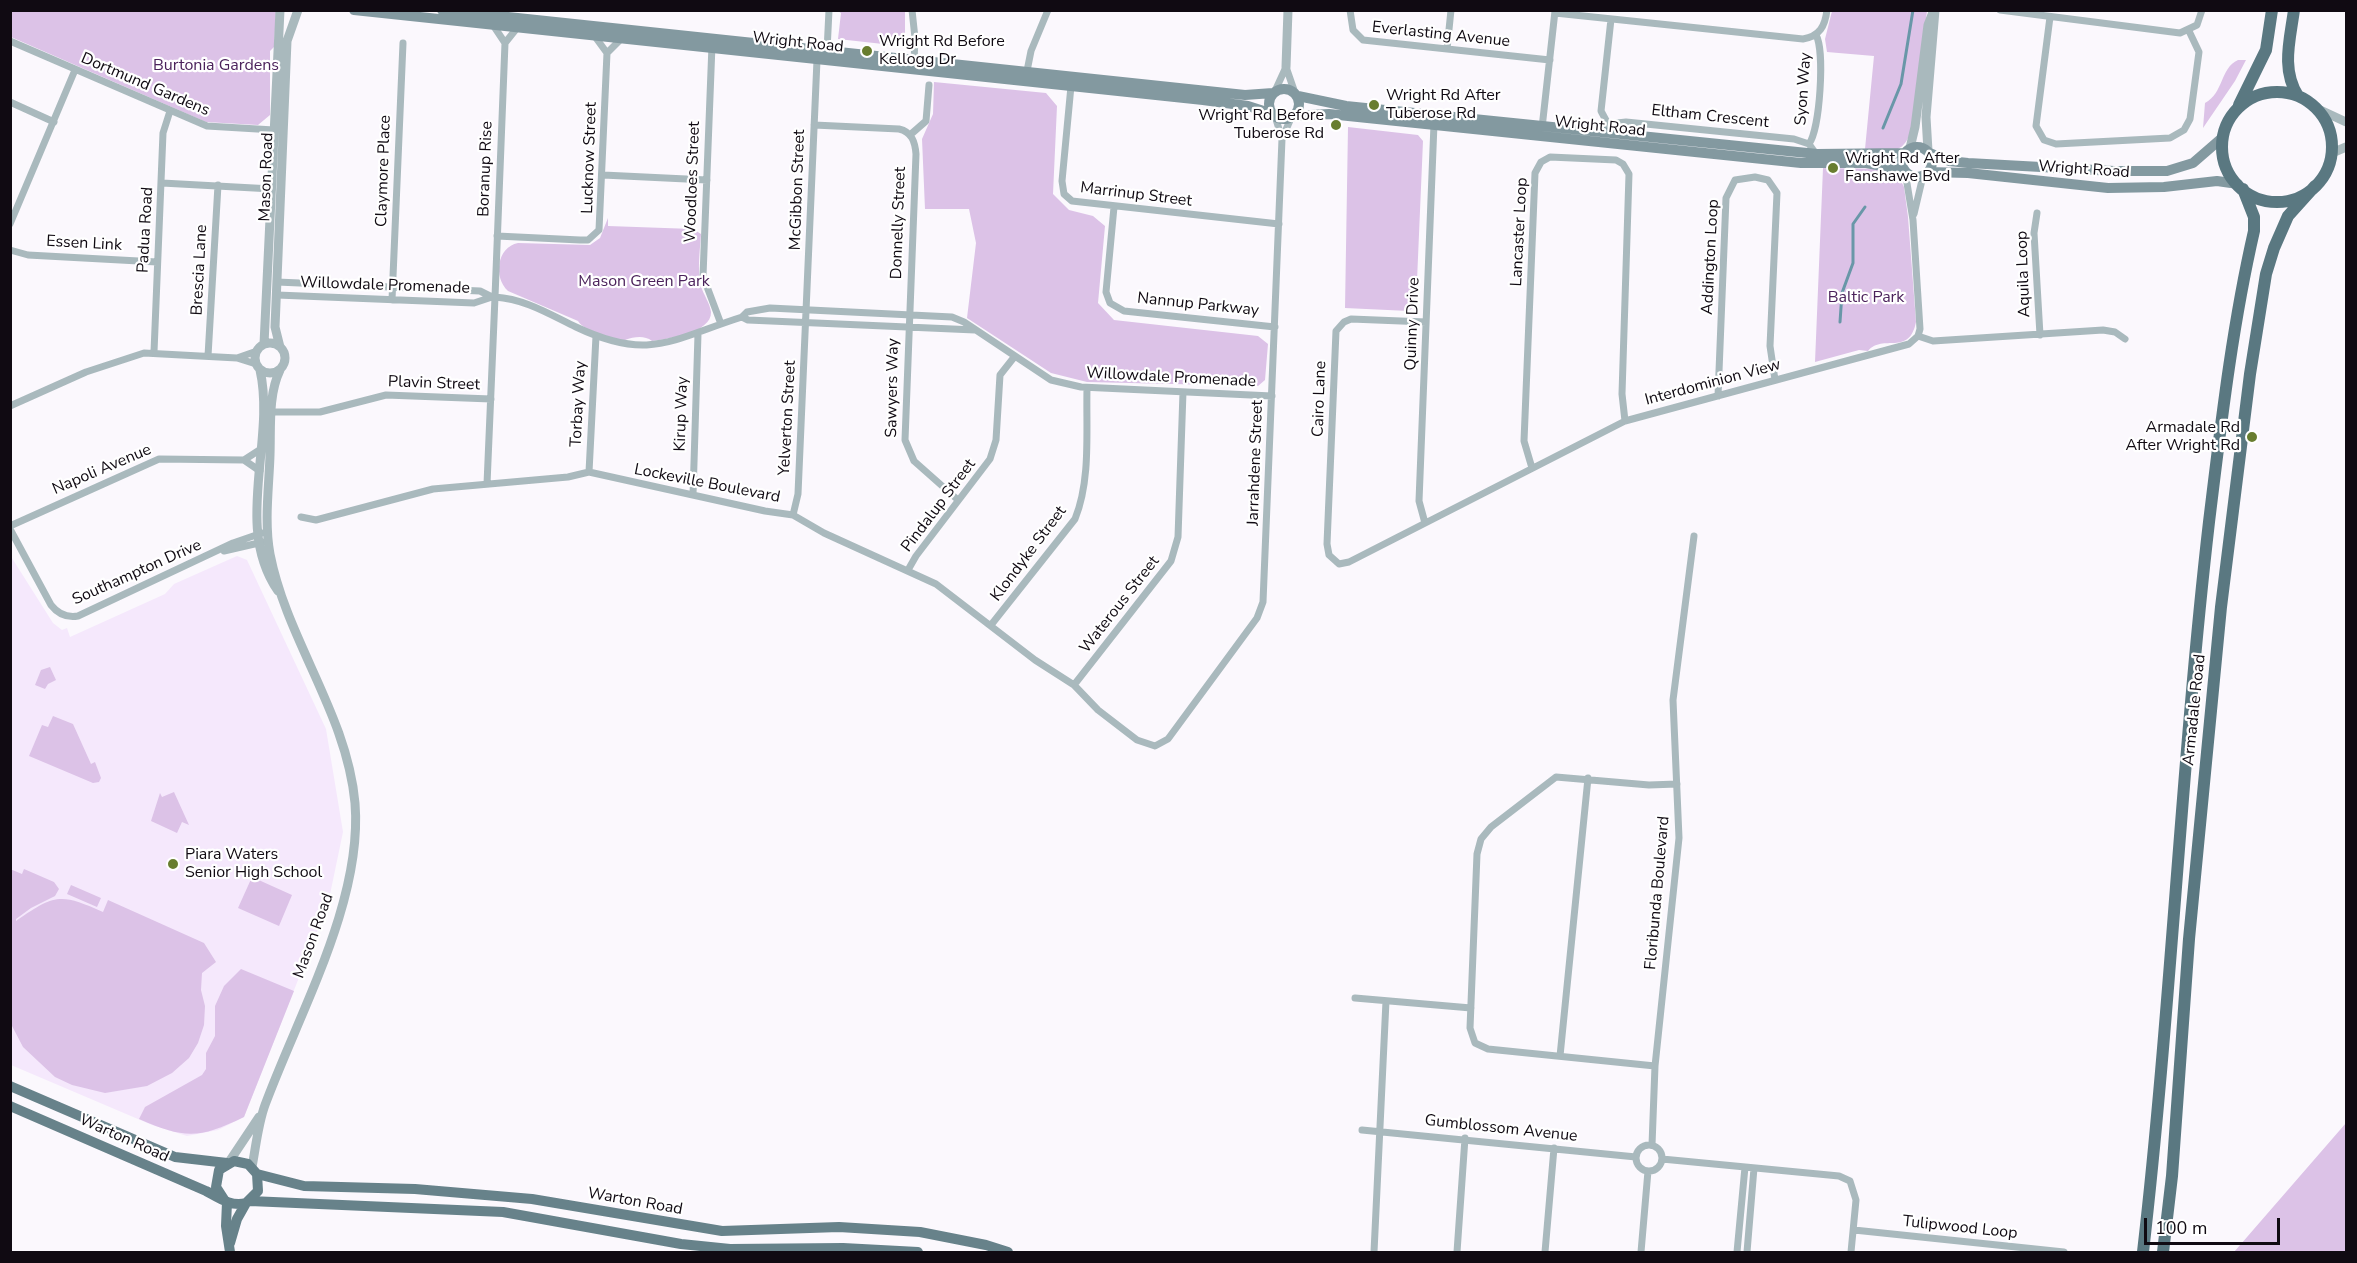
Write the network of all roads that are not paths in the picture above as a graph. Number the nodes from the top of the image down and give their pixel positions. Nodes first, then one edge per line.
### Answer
1 (279, 10) edge
2 (298, 10) edge
3 (354, 10) edge
4 (442, 10) edge
5 (829, 10) edge
6 (912, 10) edge
7 (1048, 10) edge
8 (1288, 10) edge
9 (1350, 10) edge
10 (1451, 10) edge
11 (1827, 10) edge
12 (1935, 10) edge
13 (2000, 10) edge
14 (2202, 10) edge
15 (2272, 10) edge
16 (2294, 10) edge
17 (1555, 12) edge
18 (2050, 17) junction
19 (1611, 19) junction
20 (494, 25) junction
21 (517, 28) junction
22 (2189, 31) junction
23 (1816, 35) junction
24 (596, 38) junction
25 (620, 40) junction
26 (10, 41) edge
27 (403, 43) dead end
28 (505, 43) junction
29 (712, 44) junction
30 (1447, 49) junction
31 (827, 51) junction
32 (607, 53) junction
33 (817, 60) junction
34 (1550, 60) junction
35 (913, 65) junction
36 (1286, 68) junction
37 (75, 70) junction
38 (1026, 77) junction
39 (929, 85) dead end
40 (1071, 86) junction
41 (1274, 92) junction
42 (1296, 94) junction
43 (2298, 96) junction
44 (10, 102) edge
45 (2316, 108) junction
46 (170, 111) junction
47 (2235, 111) junction
48 (1274, 115) junction
49 (1292, 117) junction
50 (54, 122) junction
51 (2346, 122) edge
52 (1434, 124) junction
53 (1608, 124) junction
54 (814, 125) junction
55 (274, 130) junction
56 (1542, 131) junction
57 (1598, 132) junction
58 (910, 135) junction
59 (2223, 137) junction
60 (1282, 139) junction
61 (1809, 144) junction
62 (2346, 147) edge
63 (1907, 151) junction
64 (1929, 152) junction
65 (2332, 153) junction
66 (1817, 154) junction
67 (1905, 171) junction
68 (1926, 174) junction
69 (603, 175) junction
70 (707, 180) junction
71 (162, 183) junction
72 (218, 185) junction
73 (2315, 186) junction
74 (2241, 187) junction
75 (272, 189) junction
76 (1114, 207) junction
77 (2037, 213) dead end
78 (1913, 220) junction
79 (10, 224) edge
80 (1279, 224) junction
81 (497, 236) junction
82 (10, 250) edge
83 (157, 262) junction
84 (277, 282) junction
85 (393, 287) junction
86 (277, 295) junction
87 (493, 297) junction
88 (392, 300) junction
89 (807, 309) junction
90 (909, 313) junction
91 (742, 317) junction
92 (806, 321) junction
93 (1426, 322) junction
94 (721, 324) junction
95 (908, 326) junction
96 (1275, 327) junction
97 (976, 330) junction
98 (698, 334) junction
99 (2040, 334) junction
100 (596, 336) junction
101 (1918, 336) junction
102 (2125, 339) dead end
103 (280, 347) junction
104 (260, 348) junction
105 (154, 352) junction
106 (208, 356) junction
107 (1015, 356) junction
108 (237, 358) junction
109 (258, 367) junction
110 (280, 370) junction
111 (1775, 380) junction
112 (1088, 388) junction
113 (1184, 392) junction
114 (1272, 396) junction
115 (1718, 396) junction
116 (490, 399) junction
117 (10, 406) edge
118 (272, 412) junction
119 (1625, 421) junction
120 (261, 449) junction
121 (244, 460) junction
122 (1532, 468) junction
123 (260, 471) junction
124 (590, 472) junction
125 (488, 484) junction
126 (693, 495) junction
127 (958, 500) junction
128 (793, 515) junction
129 (301, 517) dead end
130 (1425, 523) junction
131 (10, 528) edge
132 (1694, 536) dead end
133 (263, 537) junction
134 (1334, 561) joint
135 (908, 570) junction
136 (991, 625) junction
137 (1074, 685) junction
138 (1151, 746) joint
139 (1588, 778) junction
140 (1677, 784) junction
141 (1355, 998) dead end
142 (1386, 1001) junction
143 (1471, 1008) junction
144 (1560, 1056) junction
145 (1655, 1066) junction
146 (10, 1086) edge
147 (10, 1106) edge
148 (264, 1107) junction
149 (99, 1125) junction
150 (1362, 1130) dead end
151 (1380, 1131) junction
152 (1465, 1138) junction
153 (92, 1142) junction
154 (1653, 1146) junction
155 (1554, 1148) junction
156 (1636, 1157) junction
157 (1662, 1159) junction
158 (228, 1163) junction
159 (1745, 1167) junction
160 (1754, 1168) junction
161 (254, 1170) junction
162 (1648, 1171) junction
163 (226, 1202) junction
164 (248, 1202) junction
165 (658, 1221) junction
166 (1854, 1230) junction
167 (654, 1239) junction
168 (230, 1248) edge
169 (918, 1252) edge
170 (1008, 1252) edge
171 (1374, 1252) edge
172 (1457, 1252) edge
173 (1545, 1252) edge
174 (1641, 1252) edge
175 (1737, 1252) edge
176 (1747, 1252) edge
177 (1851, 1252) edge
178 (2064, 1252) edge
179 (2143, 1252) edge
180 (2163, 1252) edge

1 - 55 street, Mason Road
2 - 84 street, Mason Road
3 - 20 main road, Wright Road
4 - 29 main road, Wright Road
5 - 31 street
6 - 35 street
7 - 38 street
8 - 36 street
9 - 30 street, Everlasting Avenue
10 - 30 street
11 - 23 street
12 - 63 street
12 - 64 street
13 - 18 street
14 - 22 street
15 - 47 highway
16 - 43 highway
17 - 19 street
17 - 34 street
18 - 22 street
18 - 22 street
19 - 23 street
19 - 53 street
20 - 21 main road, Wright Road
20 - 28 street
21 - 24 main road, Wright Road
21 - 28 street
23 - 61 street, Syon Way
24 - 25 main road, Wright Road
24 - 32 street
25 - 29 main road, Wright Road
25 - 32 street
26 - 37 street, Dortmund Gardens
27 - 85 street, Claymore Place
28 - 81 street, Boranup Rise
29 - 31 main road, Wright Road
29 - 33 main road, Wright Road
29 - 70 street, Woodloes Street
30 - 34 street, Everlasting Avenue
31 - 35 main road, Wright Road
32 - 69 street, Lucknow Street
33 - 35 main road, Wright Road
33 - 54 street, McGibbon Street
34 - 56 street
35 - 38 main road, Wright Road
36 - 41 street
36 - 42 street
37 - 46 street, Dortmund Gardens
37 - 50 street
38 - 40 main road, Wright Road
38 - 41 main road, Wright Road
39 - 58 street
40 - 48 main road, Wright Road
40 - 76 street, Marrinup Street
41 - 42 main road
41 - 48 main road
42 - 49 main road
42 - 56 main road, Wright Road
43 - 45 highway
43 - 47 highway
44 - 50 street
45 - 51 street
45 - 65 highway
46 - 55 street, Dortmund Gardens
46 - 71 street, Padua Road
47 - 59 highway
48 - 49 main road
48 - 60 street, Jarrahdene Street
49 - 52 main road, Wright Road
49 - 60 street, Jarrahdene Street
50 - 79 street
52 - 56 main road, Wright Road
52 - 93 street, Quinny Drive
53 - 57 street
53 - 61 street, Eltham Crescent
54 - 58 street
54 - 89 street, McGibbon Street
55 - 75 street, Mason Road
56 - 57 main road, Wright Road
56 - 67 main road, Wright Road
57 - 66 main road, Wright Road
58 - 90 street, Donnelly Street
59 - 64 main road, Wright Road
59 - 74 highway
60 - 80 street, Jarrahdene Street
61 - 66 street
62 - 65 street
63 - 64 main road
63 - 66 main road, Wright Road
63 - 67 main road
64 - 68 main road
65 - 73 highway
67 - 68 main road
67 - 78 street
68 - 74 main road, Wright Road
68 - 78 street
69 - 70 street
69 - 81 street, Lucknow Street
70 - 94 street, Woodloes Street
71 - 72 street
71 - 83 street, Padua Road
72 - 75 street
72 - 106 street, Brescia Lane
73 - 74 highway
73 - 180 highway, Armadale Road
74 - 179 highway, Armadale Road
75 - 104 street, Mason Road
76 - 80 street, Marrinup Street
76 - 96 street, Nannup Parkway
77 - 99 street, Aquila Loop
78 - 101 street
80 - 96 street, Jarrahdene Street
81 - 87 street, Boranup Rise
82 - 83 street, Essen Link
83 - 105 street, Padua Road
84 - 85 street, Willowdale Promenade
84 - 86 street, Mason Road
85 - 87 street, Willowdale Promenade
85 - 88 street, Claymore Place
86 - 88 street, Willowdale Promenade
86 - 103 street, Mason Road
87 - 88 street, Willowdale Promenade
87 - 100 street, Willowdale Promenade
87 - 116 street, Boranup Rise
89 - 90 street, Willowdale Promenade
89 - 91 street, Willowdale Promenade
89 - 92 street, McGibbon Street
90 - 95 street, Donnelly Street
90 - 97 street, Willowdale Promenade
91 - 92 street, Willowdale Promenade
91 - 94 street, Willowdale Promenade
92 - 95 street, Willowdale Promenade
92 - 128 street, Yelverton Street
93 - 130 street, Quinny Drive
93 - 134 street, Cairo Lane
94 - 98 street, Willowdale Promenade
95 - 97 street, Willowdale Promenade
95 - 127 street, Sawyers Way
96 - 114 street, Jarrahdene Street
97 - 107 street, Willowdale Promenade
98 - 100 street, Willowdale Promenade
98 - 126 street, Kirup Way
99 - 101 street
99 - 102 street
100 - 124 street, Torbay Way
101 - 111 street, Interdominion View
103 - 104 street
103 - 110 street
104 - 108 street
104 - 109 street
105 - 106 street
105 - 117 street
106 - 108 street
107 - 112 street, Willowdale Promenade
107 - 127 street, Pindalup Street
108 - 109 street
109 - 110 street
109 - 120 street, Mason Road
110 - 118 street, Mason Road
111 - 115 street, Interdominion View
111 - 115 street, Addington Loop
112 - 113 street, Willowdale Promenade
112 - 136 street, Klondyke Street
113 - 114 street, Willowdale Promenade
113 - 137 street, Waterous Street
114 - 138 street, Jarrahdene Street
115 - 119 street, Interdominion View
116 - 118 street, Plavin Street
116 - 125 street, Boranup Rise
118 - 133 street, Mason Road
119 - 122 street, Interdominion View
119 - 122 street, Lancaster Loop
120 - 121 street
120 - 123 street, Mason Road
121 - 123 street
121 - 131 street, Napoli Avenue
122 - 130 street, Interdominion View
123 - 133 street, Mason Road
124 - 125 street, Lockeville Boulevard
124 - 126 street, Lockeville Boulevard
125 - 129 street, Lockeville Boulevard
126 - 128 street, Lockeville Boulevard
127 - 135 street, Pindalup Street
128 - 135 street, Lockeville Boulevard
130 - 134 street, Interdominion View
131 - 133 street, Southampton Drive
132 - 140 street, Floribunda Boulevard
133 - 148 street, Mason Road
135 - 136 street, Lockeville Boulevard
136 - 137 street, Lockeville Boulevard
137 - 138 street, Lockeville Boulevard
139 - 140 street
139 - 143 street
139 - 144 street
140 - 145 street, Floribunda Boulevard
141 - 142 street
142 - 143 street
142 - 151 street
143 - 144 street
144 - 145 street
145 - 154 street, Floribunda Boulevard
146 - 149 main road, Warton Road
147 - 153 main road, Warton Road
148 - 158 street, Mason Road
148 - 161 street, Mason Road
149 - 153 main road
149 - 158 main road, Warton Road
150 - 151 street, Gumblossom Avenue
151 - 152 street, Gumblossom Avenue
151 - 171 street
152 - 155 street, Gumblossom Avenue
152 - 172 street
153 - 163 main road, Warton Road
154 - 156 street
154 - 157 street
155 - 156 street, Gumblossom Avenue
155 - 173 street
156 - 162 street
157 - 159 street
157 - 162 street
158 - 161 main road, Warton Road
158 - 163 main road
159 - 160 street
159 - 175 street
160 - 166 street
160 - 176 street
161 - 164 main road
161 - 165 main road, Warton Road
162 - 174 street
163 - 164 main road, Warton Road
163 - 168 main road
164 - 167 main road, Warton Road
164 - 168 main road
165 - 167 main road
165 - 170 main road, Warton Road
166 - 177 street
166 - 178 street, Tulipwood Loop
167 - 169 main road, Warton Road

